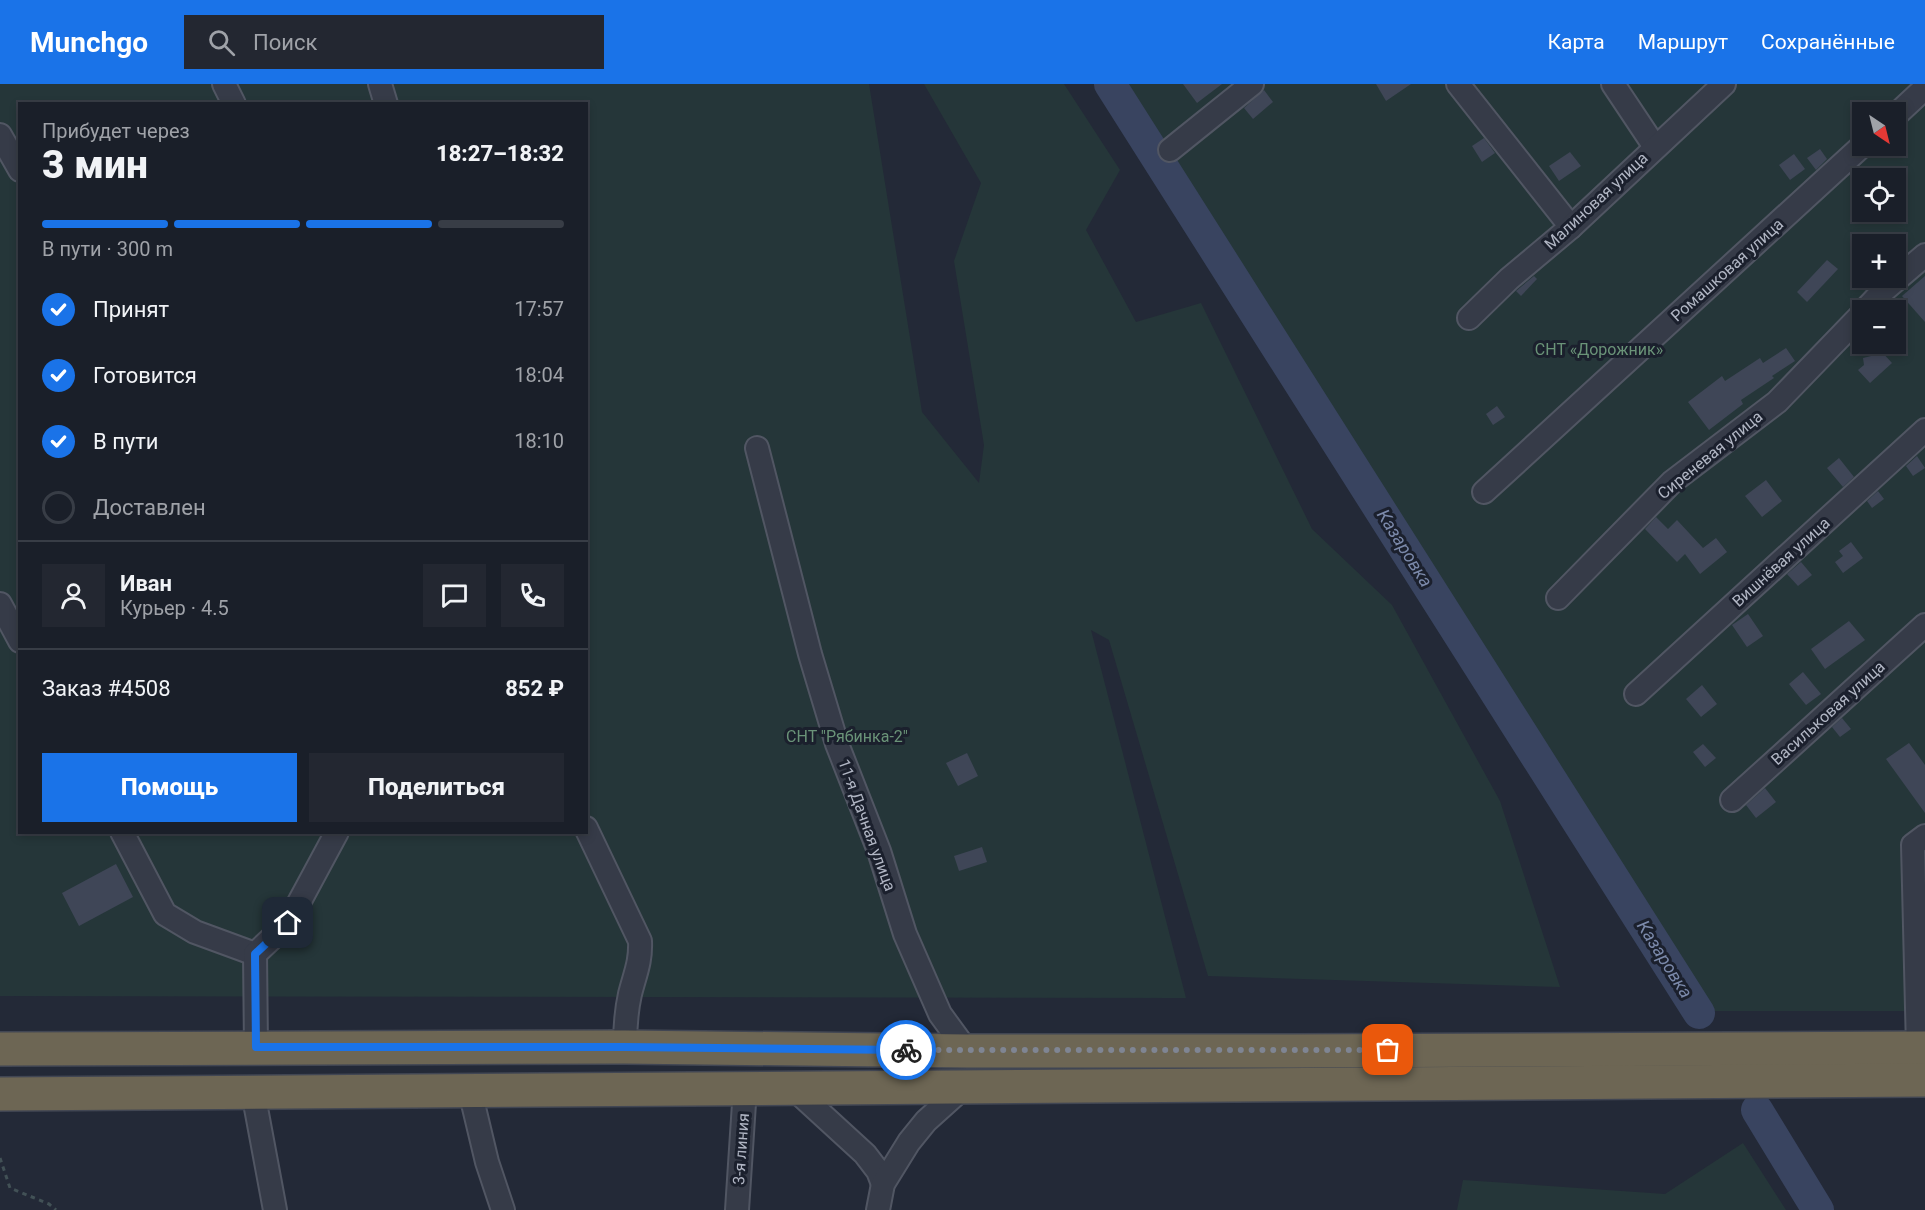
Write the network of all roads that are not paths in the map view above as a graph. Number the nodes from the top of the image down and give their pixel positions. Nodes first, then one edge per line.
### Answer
1 (224, 84) edge
2 (380, 84) edge
3 (1252, 84) edge
4 (1458, 84) edge
5 (1613, 84) edge
6 (1724, 84) edge
7 (1925, 88) edge
8 (233, 102) edge
9 (385, 102) edge
10 (1906, 106) edge
11 (0, 135) edge
12 (1655, 147) junction
13 (1170, 150) dead end
14 (1852, 155) edge
15 (18, 166) edge
16 (1571, 227) junction
17 (1925, 255) edge
18 (1874, 300) edge
19 (1469, 318) dead end
20 (1852, 324) edge
21 (1925, 430) edge
22 (757, 448) dead end
23 (1484, 492) dead end
24 (1558, 598) dead end
25 (0, 604) edge
26 (1925, 625) edge
27 (18, 637) edge
28 (1636, 693) dead end
29 (1732, 800) dead end
30 (588, 832) edge
31 (123, 834) edge
32 (336, 834) edge
33 (1919, 840) edge
34 (255, 954) junction
35 (256, 1047) junction
36 (294, 1047) junction
37 (625, 1047) junction
38 (1922, 1048) edge
39 (0, 1049) edge
40 (967, 1051) junction
41 (1925, 1080) edge
42 (966, 1085) junction
43 (745, 1088) junction
44 (793, 1088) junction
45 (294, 1091) junction
46 (470, 1091) junction
47 (253, 1092) junction
48 (0, 1094) edge
49 (883, 1184) junction
50 (275, 1210) edge
51 (503, 1210) edge
52 (737, 1210) edge
53 (878, 1210) edge

1 - 8 street
2 - 9 street
3 - 13 street
4 - 16 street
5 - 12 street
6 - 12 street, Малиновая улица
7 - 10 street
11 - 15 street
12 - 16 street, Малиновая улица
14 - 23 street, Ромашковая улица
16 - 19 street, Малиновая улица
17 - 18 street, Сиреневая улица
20 - 24 street, Сиреневая улица
21 - 28 street, Вишнёвая улица
22 - 40 street, 11-я Дачная улица
25 - 27 street
26 - 29 street, Васильковая улица
30 - 37 street
31 - 34 street
32 - 34 street
33 - 38 street
34 - 35 street
35 - 36 highway
35 - 39 highway
36 - 37 highway
36 - 45 highway
37 - 40 highway
38 - 40 highway
41 - 42 highway
42 - 44 highway
42 - 49 street
43 - 44 highway
43 - 46 highway
43 - 52 street, 3-я линия
44 - 49 street
45 - 46 highway
45 - 47 highway
46 - 51 street
47 - 48 highway
47 - 50 street
49 - 53 street

